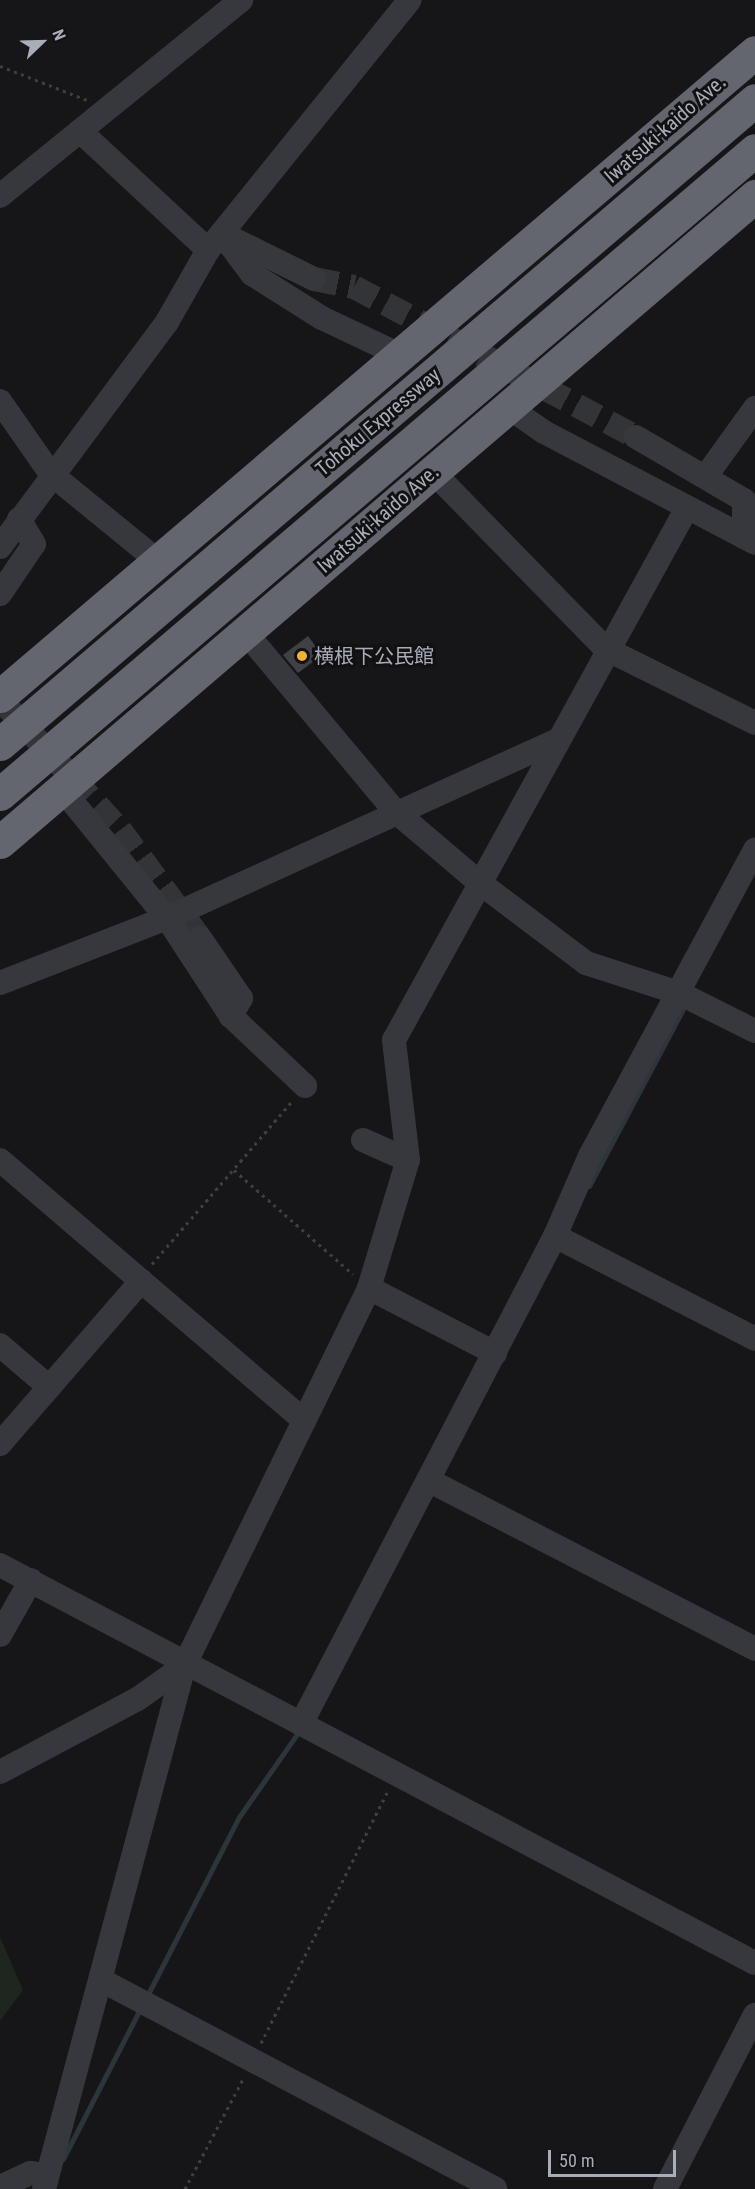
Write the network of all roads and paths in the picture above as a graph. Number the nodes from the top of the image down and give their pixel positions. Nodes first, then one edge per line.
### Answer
1 (241, 0) edge
2 (410, 0) edge
3 (755, 52) edge
4 (0, 66) edge
5 (755, 100) edge
6 (108, 108) junction
7 (80, 131) junction
8 (755, 150) edge
9 (0, 196) edge
10 (755, 196) edge
11 (215, 242) junction
12 (314, 279) tunnel mouth
13 (400, 355) junction
14 (0, 401) edge
15 (508, 407) junction
16 (755, 408) edge
17 (636, 436) tunnel mouth
18 (50, 472) junction
19 (433, 472) junction
20 (706, 476) junction
21 (687, 508) junction
22 (20, 519) junction
23 (750, 540) edge
24 (0, 547) edge
25 (158, 561) junction
26 (0, 594) edge
27 (246, 633) junction
28 (606, 649) junction
29 (0, 696) edge
30 (755, 723) edge
31 (555, 741) junction
32 (0, 744) edge
33 (62, 789) junction
34 (0, 794) edge
35 (395, 811) junction
36 (0, 842) edge
37 (755, 850) edge
38 (480, 883) junction
39 (166, 918) junction
40 (200, 938) tunnel mouth
41 (0, 983) edge
42 (679, 993) junction
43 (231, 1016) junction
44 (755, 1031) edge
45 (305, 1086) joint
46 (363, 1140) dead end
47 (0, 1160) edge
48 (408, 1160) junction
49 (234, 1170) junction
50 (555, 1236) junction
51 (139, 1280) junction
52 (369, 1288) junction
53 (755, 1339) edge
54 (0, 1345) edge
55 (495, 1353) junction
56 (49, 1387) junction
57 (305, 1421) junction
58 (0, 1444) edge
59 (428, 1480) junction
60 (0, 1565) edge
61 (31, 1580) junction
62 (0, 1635) edge
63 (755, 1649) edge
64 (184, 1666) junction
65 (301, 1724) junction
66 (0, 1772) edge
67 (396, 1774) junction
68 (755, 1963) edge
69 (101, 1980) junction
70 (755, 2015) edge
71 (251, 2062) junction
72 (45, 2182) edge
73 (0, 2187) edge
74 (186, 2189) edge
75 (495, 2189) edge
76 (665, 2189) edge

1 - 6 street
2 - 11 street
3 - 13 highway, Iwatsuki-kaido Ave.
4 - 6 path
5 - 32 highway, Tohoku Expressway
6 - 7 street
7 - 9 street
7 - 11 street
8 - 34 highway, Tohoku Expressway
10 - 15 highway, Iwatsuki-kaido Ave.
11 - 12 street
11 - 13 street
11 - 18 street
13 - 25 highway, Iwatsuki-kaido Ave.
14 - 18 street
15 - 19 highway, Iwatsuki-kaido Ave.
15 - 21 street
16 - 20 street
17 - 20 street
18 - 22 street
18 - 25 street
19 - 27 highway, Iwatsuki-kaido Ave.
19 - 28 street
20 - 23 street
21 - 23 street
21 - 28 street
22 - 24 street
22 - 26 street
25 - 29 highway, Iwatsuki-kaido Ave.
27 - 33 highway, Iwatsuki-kaido Ave.
27 - 35 street
28 - 30 street
28 - 31 street
31 - 35 street
31 - 38 street
33 - 36 highway, Iwatsuki-kaido Ave.
33 - 39 street
35 - 38 street
35 - 39 street
37 - 42 street
38 - 42 street
38 - 48 street
39 - 41 street
39 - 43 street
40 - 43 street
42 - 44 street
42 - 50 street
43 - 45 street
45 - 49 path
46 - 48 street
47 - 51 street
48 - 52 street
49 - 51 path
49 - 52 path
50 - 53 street
50 - 55 street
51 - 56 street
51 - 57 street
52 - 55 street
52 - 57 street
54 - 56 street
55 - 59 street
56 - 58 street
57 - 64 street
59 - 63 street
59 - 65 street
60 - 61 street
61 - 62 street
61 - 64 street
64 - 65 street
64 - 66 street
64 - 69 street
65 - 67 street
67 - 68 street
67 - 71 path
69 - 71 street
69 - 72 street
70 - 76 street
71 - 74 path
71 - 75 street
72 - 73 street

